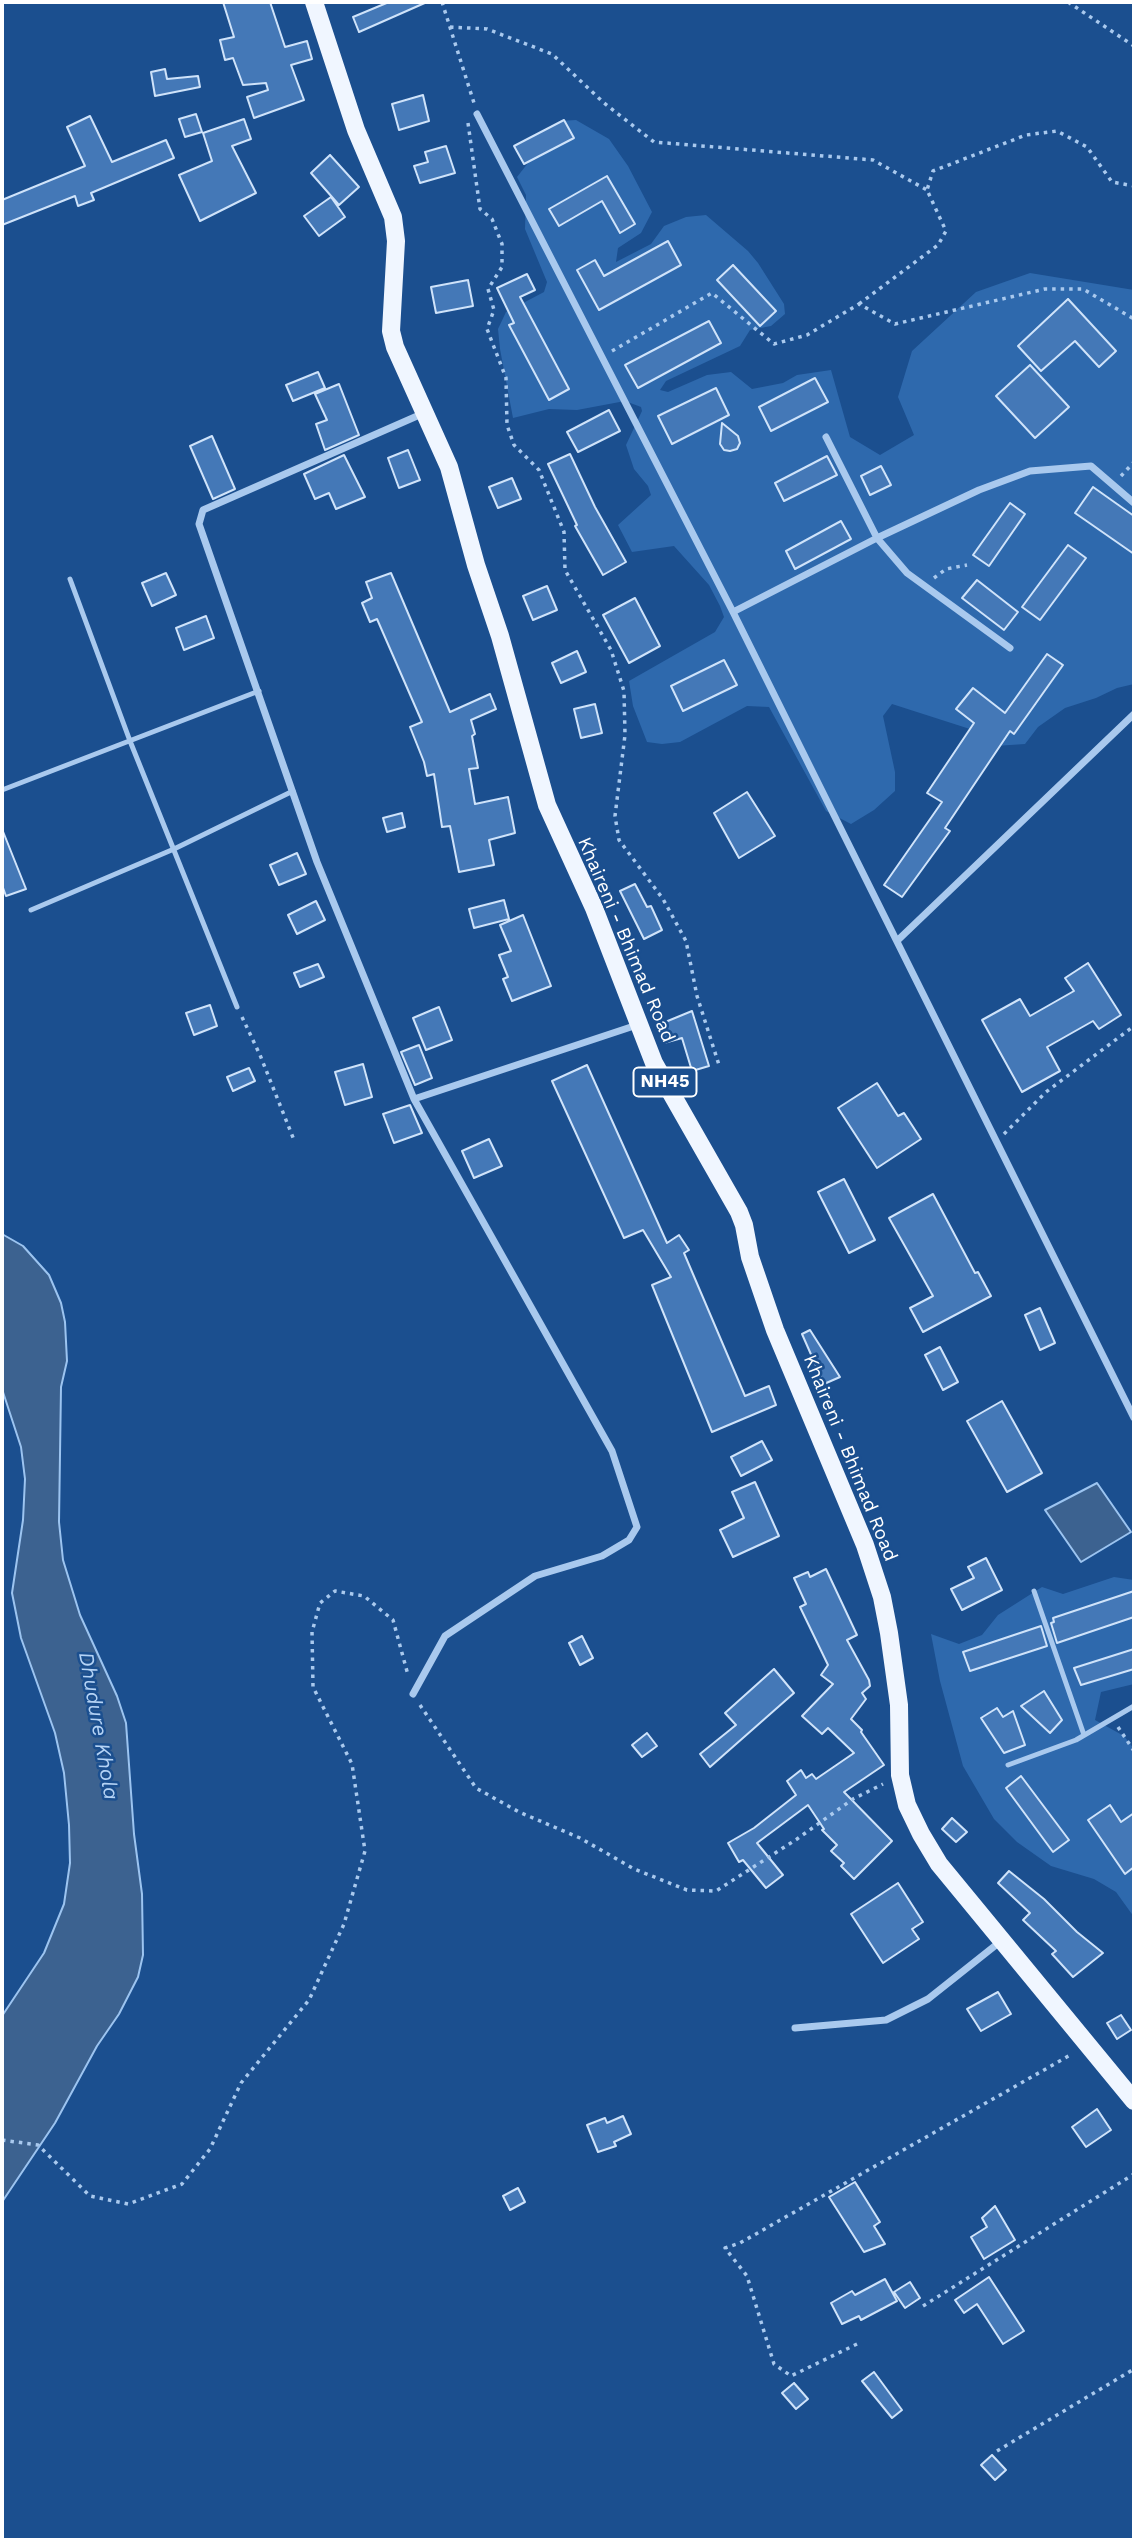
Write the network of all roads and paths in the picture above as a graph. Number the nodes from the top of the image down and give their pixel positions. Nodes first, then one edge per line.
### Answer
1 (314, 2) edge
2 (442, 2) edge
3 (1068, 2) edge
4 (450, 27) junction
5 (1134, 46) edge
6 (477, 114) junction
7 (1134, 186) edge
8 (927, 190) junction
9 (859, 304) junction
10 (1134, 319) edge
11 (602, 357) junction
12 (425, 412) junction
13 (826, 437) dead end
14 (1134, 462) edge
15 (1112, 484) junction
16 (1134, 503) edge
17 (877, 538) junction
18 (967, 565) dead end
19 (70, 579) dead end
20 (925, 586) junction
21 (733, 612) junction
22 (1010, 648) dead end
23 (259, 691) junction
24 (1134, 714) edge
25 (130, 741) junction
26 (2, 790) edge
27 (293, 792) junction
28 (174, 849) junction
29 (31, 910) dead end
30 (898, 940) junction
31 (237, 1007) joint
32 (638, 1024) junction
33 (1134, 1026) edge
34 (719, 1065) dead end
35 (414, 1099) junction
36 (294, 1140) dead end
37 (997, 1140) junction
38 (1134, 1418) edge
39 (1034, 1591) dead end
40 (413, 1694) junction
41 (1134, 1706) edge
42 (1112, 1719) junction
43 (1084, 1735) junction
44 (1134, 1751) edge
45 (1008, 1766) dead end
46 (901, 1775) junction
47 (1002, 1940) junction
48 (795, 2028) dead end
49 (1088, 2044) junction
50 (1134, 2101) edge
51 (2, 2140) edge
52 (1134, 2174) edge
53 (923, 2306) dead end
54 (857, 2344) dead end
55 (1134, 2369) edge
56 (997, 2451) dead end

1 - 12 main road, Khaireni - Bhimad Road / NH45
2 - 4 path
3 - 5 path
4 - 6 path
4 - 8 path
6 - 11 street
6 - 34 path
7 - 8 path
8 - 9 path
9 - 10 path
9 - 11 path
11 - 21 street
12 - 23 street
12 - 32 main road, Khaireni - Bhimad Road / NH45
13 - 17 street
14 - 15 path
15 - 16 street
15 - 17 street
17 - 20 street
17 - 21 street
18 - 20 path
19 - 25 lane
20 - 22 street
21 - 30 street
23 - 25 lane
23 - 27 street
24 - 30 street
25 - 26 lane
25 - 28 lane
27 - 28 lane
27 - 35 street
28 - 29 lane
28 - 31 lane
30 - 37 street
31 - 36 path
32 - 35 street
32 - 46 main road, Khaireni - Bhimad Road / NH45
33 - 37 path
35 - 40 street
37 - 38 street
39 - 43 lane
40 - 46 path
40 - 51 path
41 - 42 lane
42 - 43 lane
42 - 44 path
43 - 45 lane
46 - 47 main road, Khaireni - Bhimad Road / NH45
47 - 48 street
47 - 49 main road, Khaireni - Bhimad Road / NH45
49 - 50 main road, Khaireni - Bhimad Road / NH45
49 - 54 path
52 - 53 path
55 - 56 path

